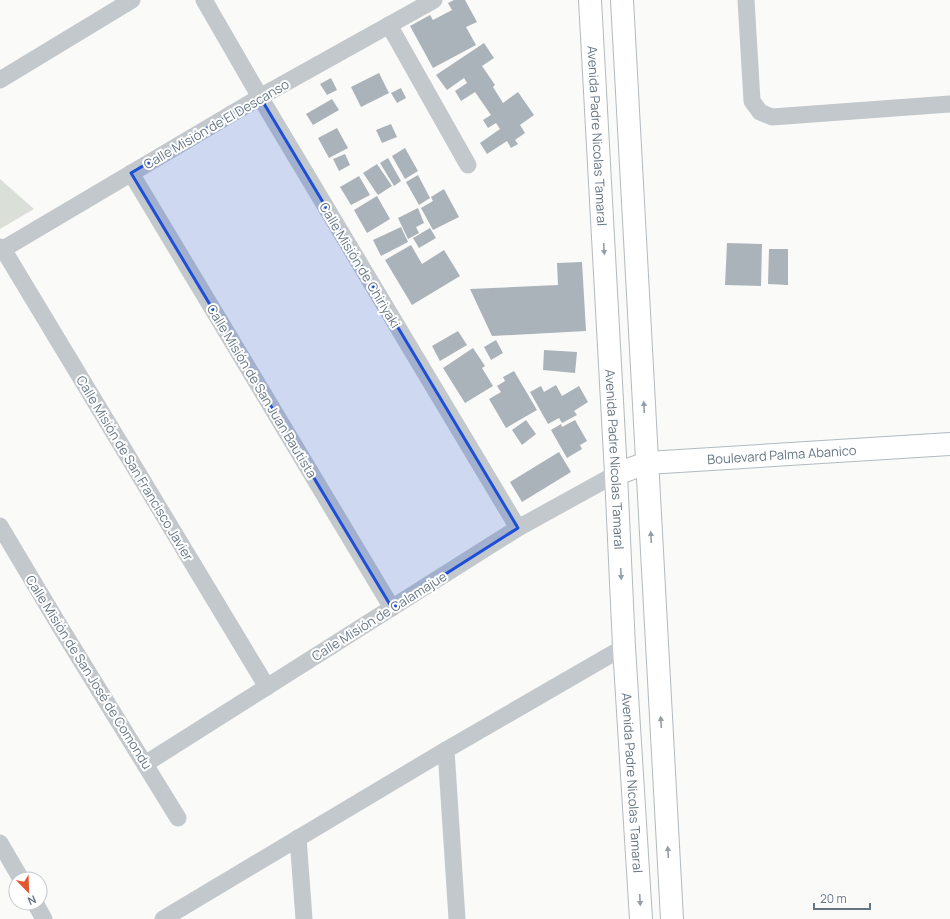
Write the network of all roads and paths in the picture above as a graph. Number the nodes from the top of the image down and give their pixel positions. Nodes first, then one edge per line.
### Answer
1 (132, 0) edge
2 (204, 0) edge
3 (434, 0) edge
4 (590, 0) edge
5 (622, 0) edge
6 (746, 0) edge
7 (389, 25) junction
8 (0, 80) edge
9 (260, 97) junction
10 (950, 104) edge
11 (468, 165) dead end
12 (131, 173) junction
13 (1, 249) edge
14 (950, 444) edge
15 (647, 463) junction
16 (616, 474) junction
17 (0, 526) edge
18 (518, 528) junction
19 (392, 608) junction
20 (624, 647) junction
21 (267, 687) junction
22 (446, 750) junction
23 (145, 764) junction
24 (178, 818) dead end
25 (298, 838) junction
26 (0, 843) edge
27 (16, 871) edge
28 (163, 919) edge
29 (304, 919) edge
30 (457, 919) edge
31 (641, 919) edge
32 (672, 919) edge

1 - 8 street
2 - 9 street, Calle Misión de Chiriyaki
3 - 7 street, Calle Misión de El Descanso
4 -> 16 street, Avenida Padre Nicolas Tamaral
15 -> 5 street
6 - 10 street
7 - 9 street, Calle Misión de El Descanso
7 - 11 street
9 - 12 street, Calle Misión de El Descanso
9 - 18 street, Calle Misión de Chiriyaki
12 - 13 street, Calle Misión de El Descanso
12 - 19 street, Calle Misión de San Juan Bautista
13 - 21 street, Calle Misión de San Francisco Javier
14 - 15 street, Boulevard Palma Abanico
15 - 16 street, Boulevard Palma Abanico
32 -> 15 street
16 - 18 street, Calle Misión de Calamajue
16 -> 20 street, Avenida Padre Nicolas Tamaral
17 - 23 street, Calle Misión de San José de Comondu
18 - 19 street, Calle Misión de Calamajue
19 - 21 street, Calle Misión de Calamajue
20 - 22 street
20 -> 31 street, Avenida Padre Nicolas Tamaral
21 - 23 street, Calle Misión de Calamajue
22 - 25 street
22 - 30 street
23 - 24 street, Calle Misión de San José de Comondu
25 - 28 street
25 - 29 street
26 - 27 street

